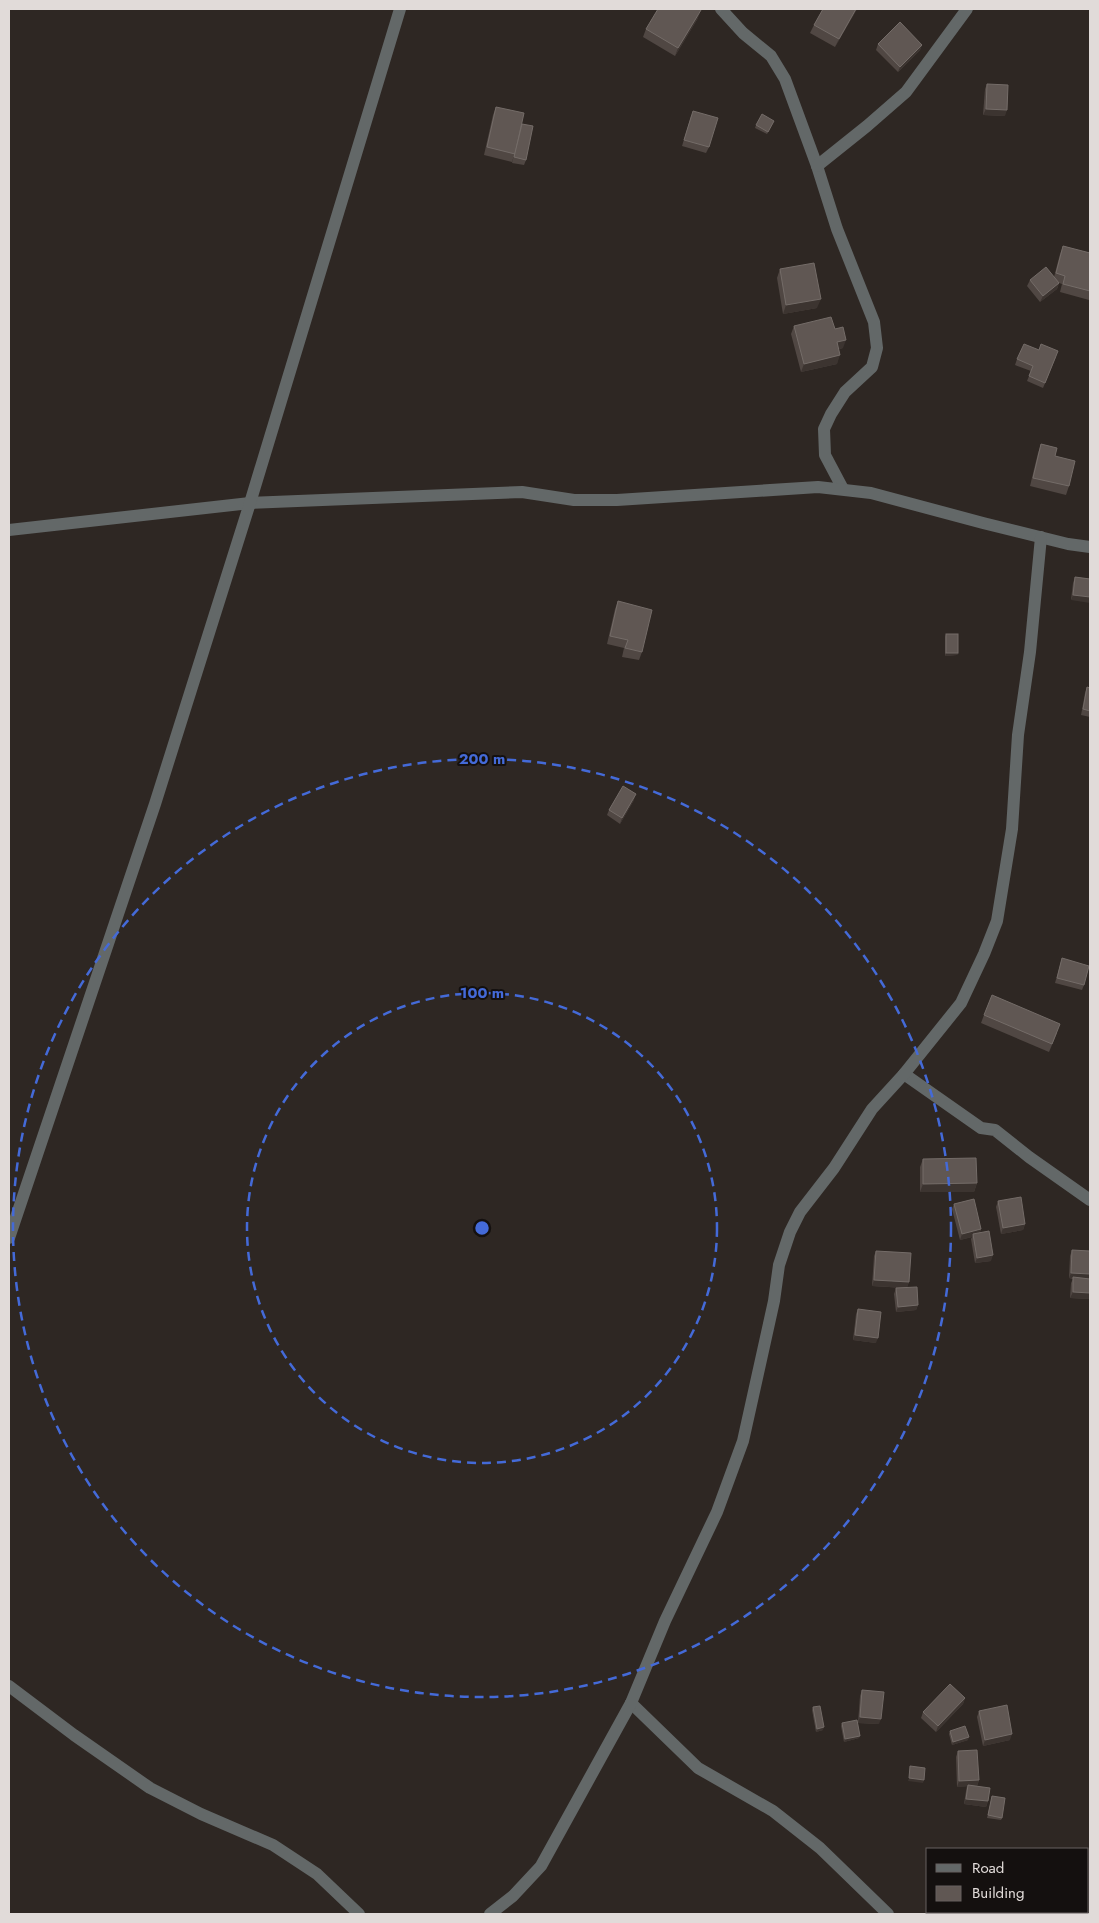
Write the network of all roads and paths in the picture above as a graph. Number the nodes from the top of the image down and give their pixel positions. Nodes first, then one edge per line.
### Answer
1 (400, 9) edge
2 (721, 9) edge
3 (967, 9) edge
4 (816, 166) junction
5 (843, 489) junction
6 (250, 503) junction
7 (9, 530) edge
8 (1041, 537) junction
9 (1090, 547) edge
10 (904, 1074) junction
11 (1090, 1200) edge
12 (9, 1238) edge
13 (9, 1686) edge
14 (630, 1703) junction
15 (359, 1914) edge
16 (490, 1914) edge
17 (888, 1914) edge

1 - 6 street
2 - 4 street
3 - 4 street
4 - 5 street
5 - 6 street
5 - 8 street
6 - 7 street
6 - 12 street
8 - 9 street
8 - 10 street
10 - 11 street
10 - 14 street
13 - 15 street
14 - 16 street
14 - 17 street

